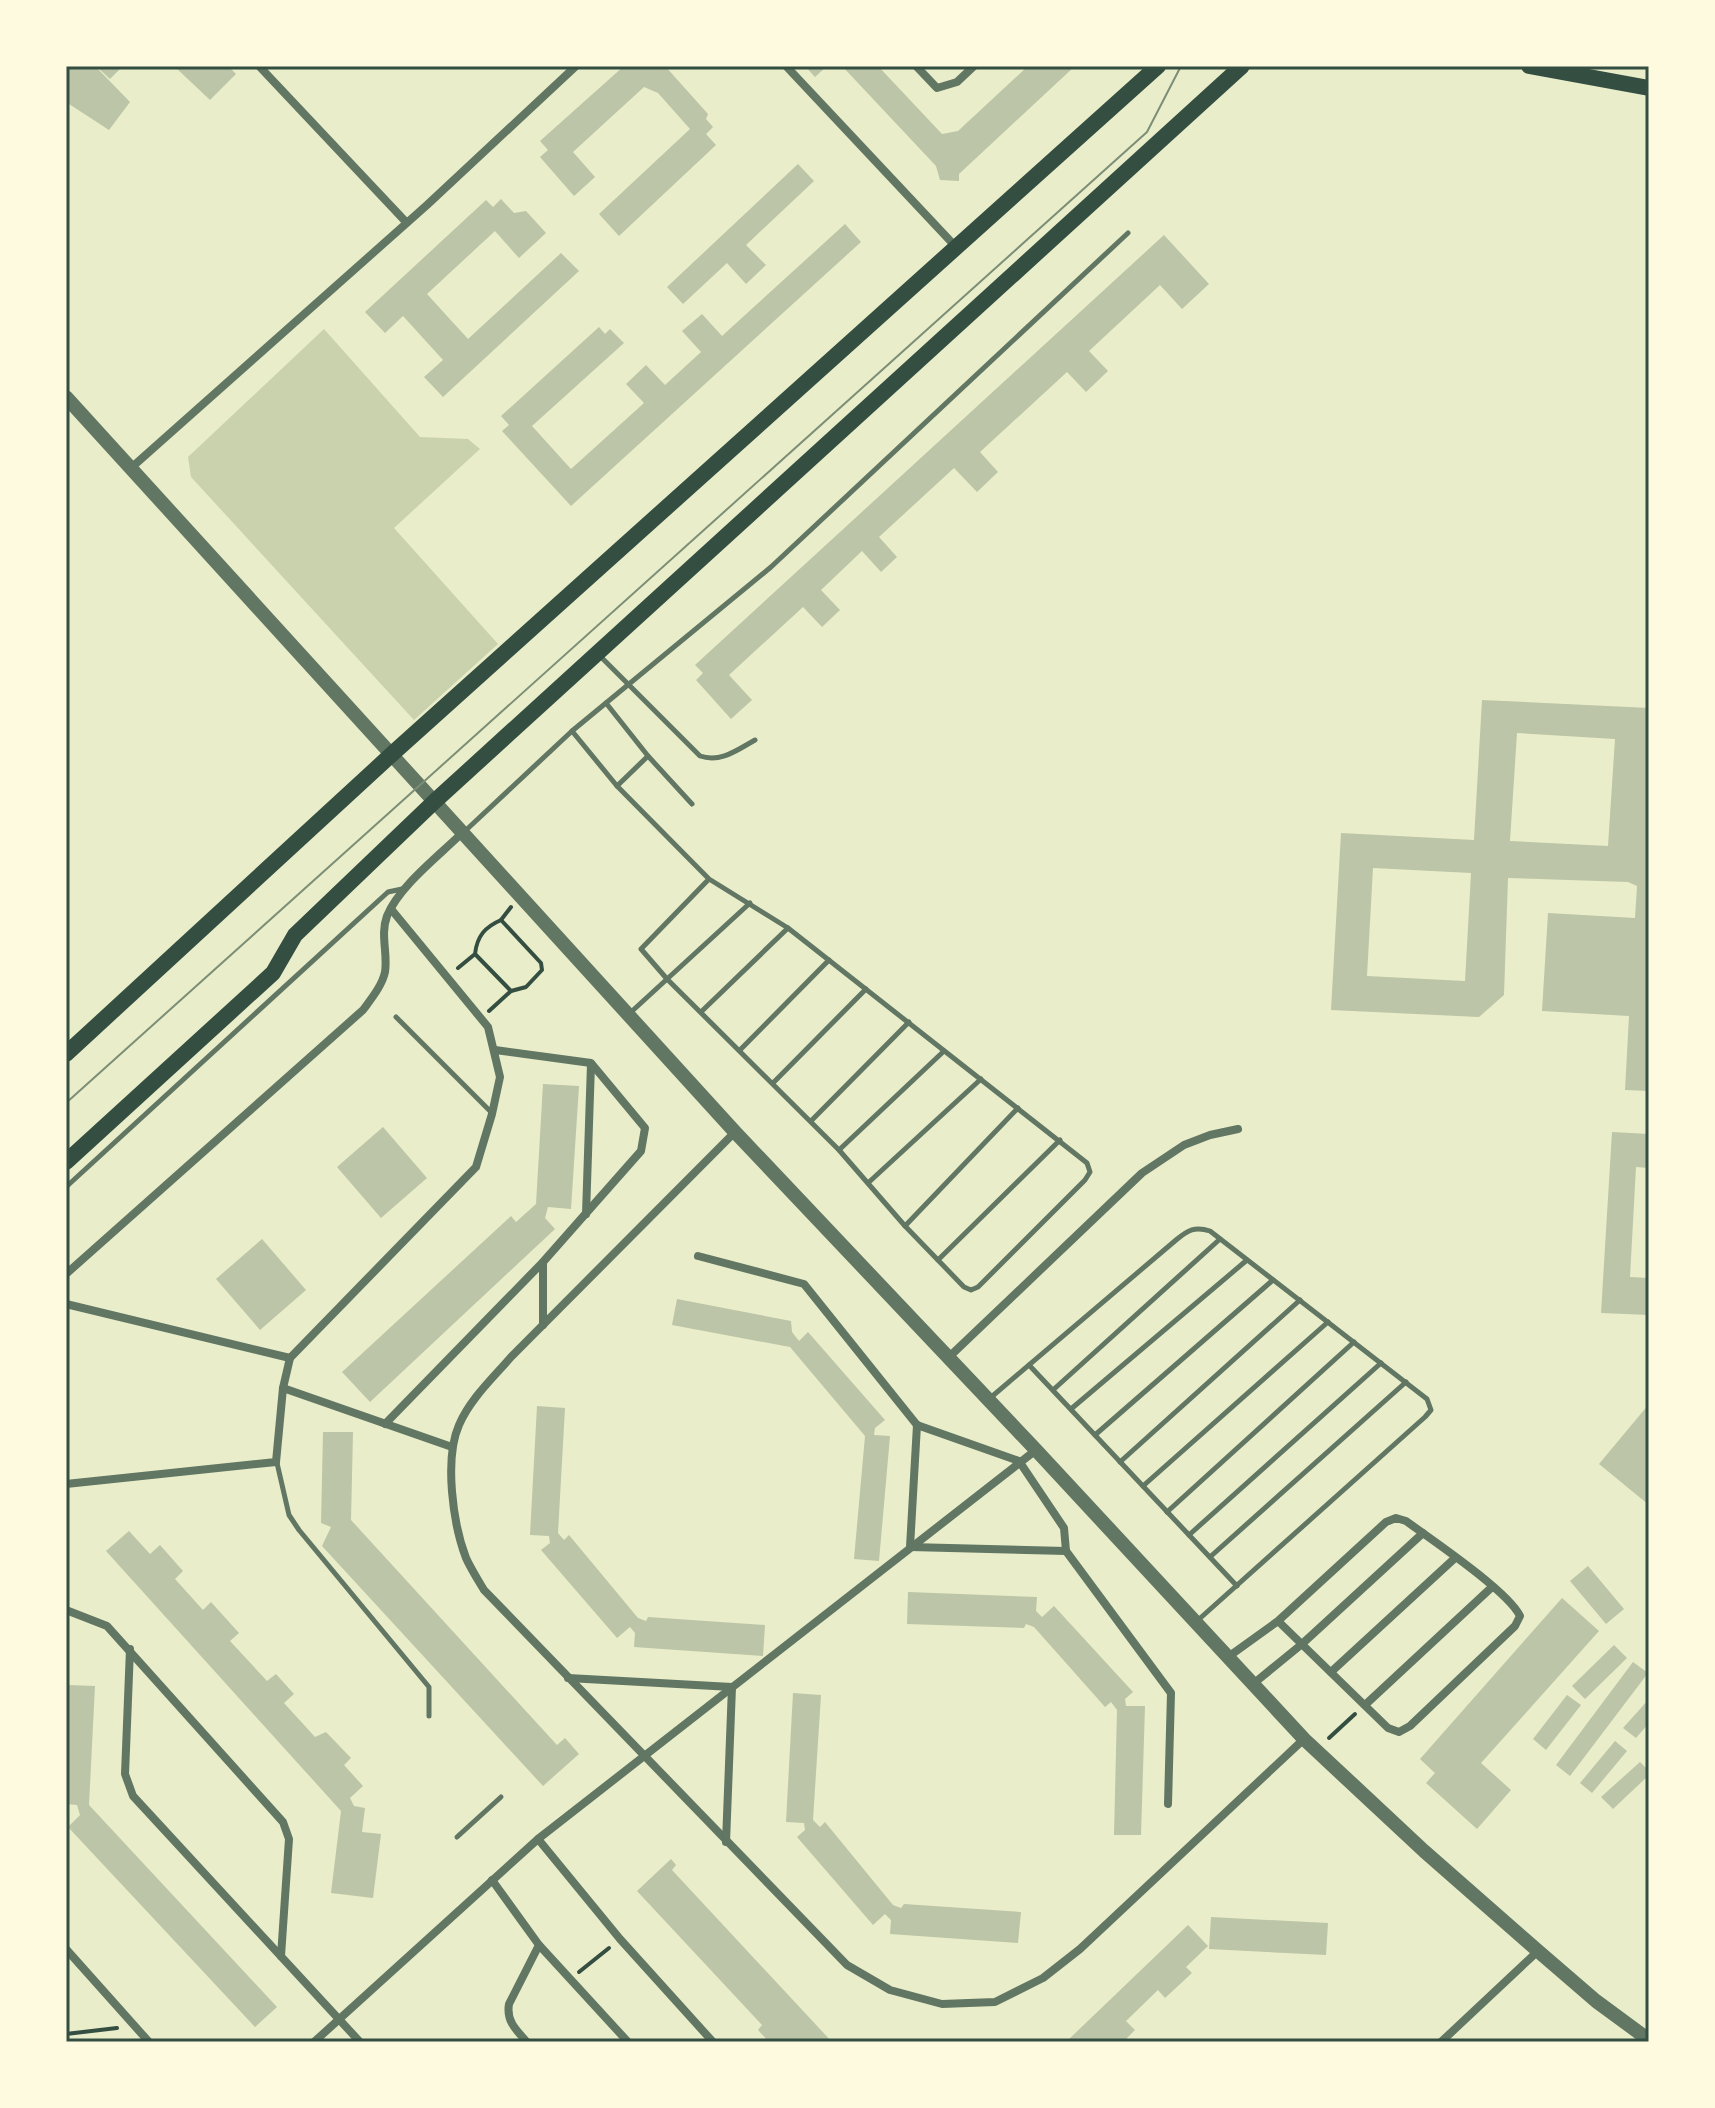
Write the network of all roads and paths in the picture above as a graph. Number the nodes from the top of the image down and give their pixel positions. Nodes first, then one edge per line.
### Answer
1 (259, 66) edge
2 (576, 66) edge
3 (786, 66) edge
4 (916, 66) edge
5 (974, 66) edge
6 (1158, 66) edge
7 (1242, 66) edge
8 (1529, 66) edge
9 (1649, 88) edge
10 (406, 222) junction
11 (1128, 233) dead end
12 (957, 248) junction
13 (66, 397) edge
14 (131, 468) junction
15 (597, 653) junction
16 (628, 685) junction
17 (606, 703) junction
18 (572, 731) junction
19 (755, 740) dead end
20 (392, 754) junction
21 (648, 756) junction
22 (617, 786) junction
23 (435, 801) junction
24 (692, 804) dead end
25 (463, 832) junction
26 (709, 879) junction
27 (405, 889) junction
28 (750, 903) junction
29 (391, 909) junction
30 (788, 928) junction
31 (475, 954) junction
32 (829, 960) junction
33 (447, 977) junction
34 (667, 979) junction
35 (866, 989) junction
36 (511, 991) junction
37 (702, 1011) junction
38 (628, 1014) junction
39 (396, 1017) dead end
40 (481, 1018) junction
41 (909, 1022) junction
42 (495, 1050) junction
43 (740, 1050) junction
44 (944, 1051) junction
45 (66, 1054) edge
46 (591, 1063) junction
47 (981, 1079) junction
48 (773, 1083) junction
49 (1018, 1108) junction
50 (492, 1114) junction
51 (811, 1121) junction
52 (1238, 1129) dead end
53 (735, 1132) junction
54 (1060, 1140) junction
55 (839, 1150) junction
56 (66, 1162) edge
57 (868, 1183) junction
58 (66, 1187) edge
59 (586, 1214) junction
60 (905, 1226) junction
61 (1220, 1239) junction
62 (698, 1256) dead end
63 (938, 1260) junction
64 (1247, 1260) junction
65 (543, 1262) junction
66 (66, 1274) edge
67 (1273, 1280) junction
68 (1300, 1300) junction
69 (66, 1304) edge
70 (1328, 1322) junction
71 (543, 1326) junction
72 (1354, 1342) junction
73 (290, 1358) junction
74 (948, 1358) junction
75 (1381, 1363) junction
76 (1029, 1365) junction
77 (1406, 1382) junction
78 (283, 1388) junction
79 (1053, 1390) junction
80 (988, 1400) junction
81 (1071, 1409) junction
82 (385, 1424) junction
83 (917, 1425) junction
84 (1095, 1435) junction
85 (452, 1447) junction
86 (1036, 1450) junction
87 (1019, 1461) junction
88 (276, 1462) junction
89 (1120, 1462) junction
90 (66, 1484) edge
91 (1143, 1486) junction
92 (1167, 1512) junction
93 (1423, 1533) junction
94 (1189, 1535) junction
95 (910, 1547) junction
96 (1066, 1551) junction
97 (1210, 1557) junction
98 (1455, 1558) junction
99 (1237, 1586) junction
100 (1492, 1587) junction
101 (66, 1610) edge
102 (1278, 1621) junction
103 (1196, 1622) junction
104 (1302, 1644) junction
105 (130, 1649) junction
106 (1228, 1657) junction
107 (1331, 1672) junction
108 (567, 1678) junction
109 (1253, 1684) junction
110 (732, 1687) junction
111 (1365, 1705) junction
112 (429, 1716) dead end
113 (1304, 1739) junction
114 (1316, 1750) junction
115 (643, 1757) junction
116 (501, 1797) dead end
117 (1168, 1804) dead end
118 (457, 1837) dead end
119 (538, 1839) junction
120 (726, 1842) junction
121 (492, 1880) junction
122 (620, 1939) junction
123 (539, 1945) junction
124 (66, 1949) edge
125 (1538, 1951) junction
126 (281, 1956) junction
127 (571, 1979) junction
128 (339, 2019) junction
129 (135, 2026) junction
130 (66, 2034) edge
131 (1649, 2040) edge
132 (149, 2042) edge
133 (314, 2042) edge
134 (360, 2042) edge
135 (527, 2042) edge
136 (628, 2042) edge
137 (713, 2042) edge
138 (1441, 2042) edge

1 - 10 street
2 - 10 street
3 - 12 street
4 - 5 street
6 - 12 main road
7 - 15 main road
8 - 9 main road
10 - 14 street
11 - 16 lane
12 - 20 main road
13 - 14 street
14 - 20 street
15 - 16 lane
15 - 23 main road
16 - 17 lane
16 - 19 lane
17 - 18 lane
17 - 21 lane
18 - 22 lane
18 - 25 lane
20 - 23 street
20 - 45 main road
21 - 22 lane
21 - 24 lane
22 - 26 lane
23 - 25 street
23 - 56 main road
25 - 27 street
25 - 38 street
26 - 28 lane
26 - 34 lane
27 - 29 street
27 - 58 lane
28 - 30 lane
28 - 34 lane
29 - 33 street
29 - 66 street
30 - 32 lane
30 - 37 lane
31 - 33 path
31 - 36 path
31 - 36 path
32 - 35 lane
32 - 43 lane
33 - 40 street
34 - 37 lane
34 - 38 lane
35 - 41 lane
35 - 48 lane
36 - 40 path
37 - 43 lane
38 - 53 street
39 - 50 lane
40 - 42 street
41 - 44 lane
41 - 51 lane
42 - 46 street
42 - 50 street
43 - 48 lane
44 - 47 lane
44 - 55 lane
46 - 59 street
46 - 59 street
47 - 49 lane
47 - 57 lane
48 - 51 lane
49 - 54 lane
49 - 60 lane
50 - 73 street
51 - 55 lane
52 - 74 street
53 - 71 street
53 - 74 street
54 - 63 lane
54 - 63 lane
55 - 57 lane
57 - 60 lane
59 - 65 street
60 - 63 lane
61 - 64 lane
61 - 76 lane
61 - 79 lane
62 - 83 street
64 - 67 lane
64 - 81 lane
65 - 71 street
65 - 82 street
67 - 68 lane
67 - 84 lane
68 - 70 lane
68 - 89 lane
69 - 73 street
70 - 72 lane
70 - 91 lane
71 - 85 street
72 - 75 lane
72 - 92 lane
73 - 78 street
74 - 80 street
75 - 77 lane
75 - 94 lane
76 - 79 lane
76 - 80 lane
77 - 97 lane
77 - 99 lane
78 - 82 street
78 - 88 street
79 - 81 lane
80 - 86 street
81 - 84 lane
82 - 85 street
83 - 87 street
83 - 95 street
84 - 89 lane
85 - 108 street
86 - 87 street
86 - 103 street
87 - 95 street
87 - 96 street
88 - 90 street
88 - 112 lane
89 - 91 lane
91 - 92 lane
92 - 94 lane
93 - 98 street
93 - 102 street
93 - 104 street
94 - 97 lane
95 - 96 street
95 - 110 street
96 - 117 street
97 - 99 lane
98 - 100 street
98 - 107 street
99 - 103 lane
100 - 111 street
100 - 111 street
101 - 105 street
102 - 104 street
102 - 106 street
103 - 106 street
104 - 107 street
104 - 109 street
105 - 126 street
105 - 126 street
106 - 109 street
107 - 111 street
108 - 110 street
108 - 115 street
109 - 113 street
110 - 115 street
110 - 120 street
111 - 114 path
113 - 114 street
113 - 120 street
114 - 125 street
115 - 119 street
115 - 120 street
116 - 118 lane
119 - 121 street
119 - 122 street
121 - 123 street
121 - 128 street
122 - 127 path
122 - 137 street
123 - 127 street
123 - 135 street
124 - 129 street
125 - 131 street
125 - 138 street
126 - 128 street
127 - 136 street
128 - 133 street
128 - 134 street
129 - 130 path
129 - 132 street

